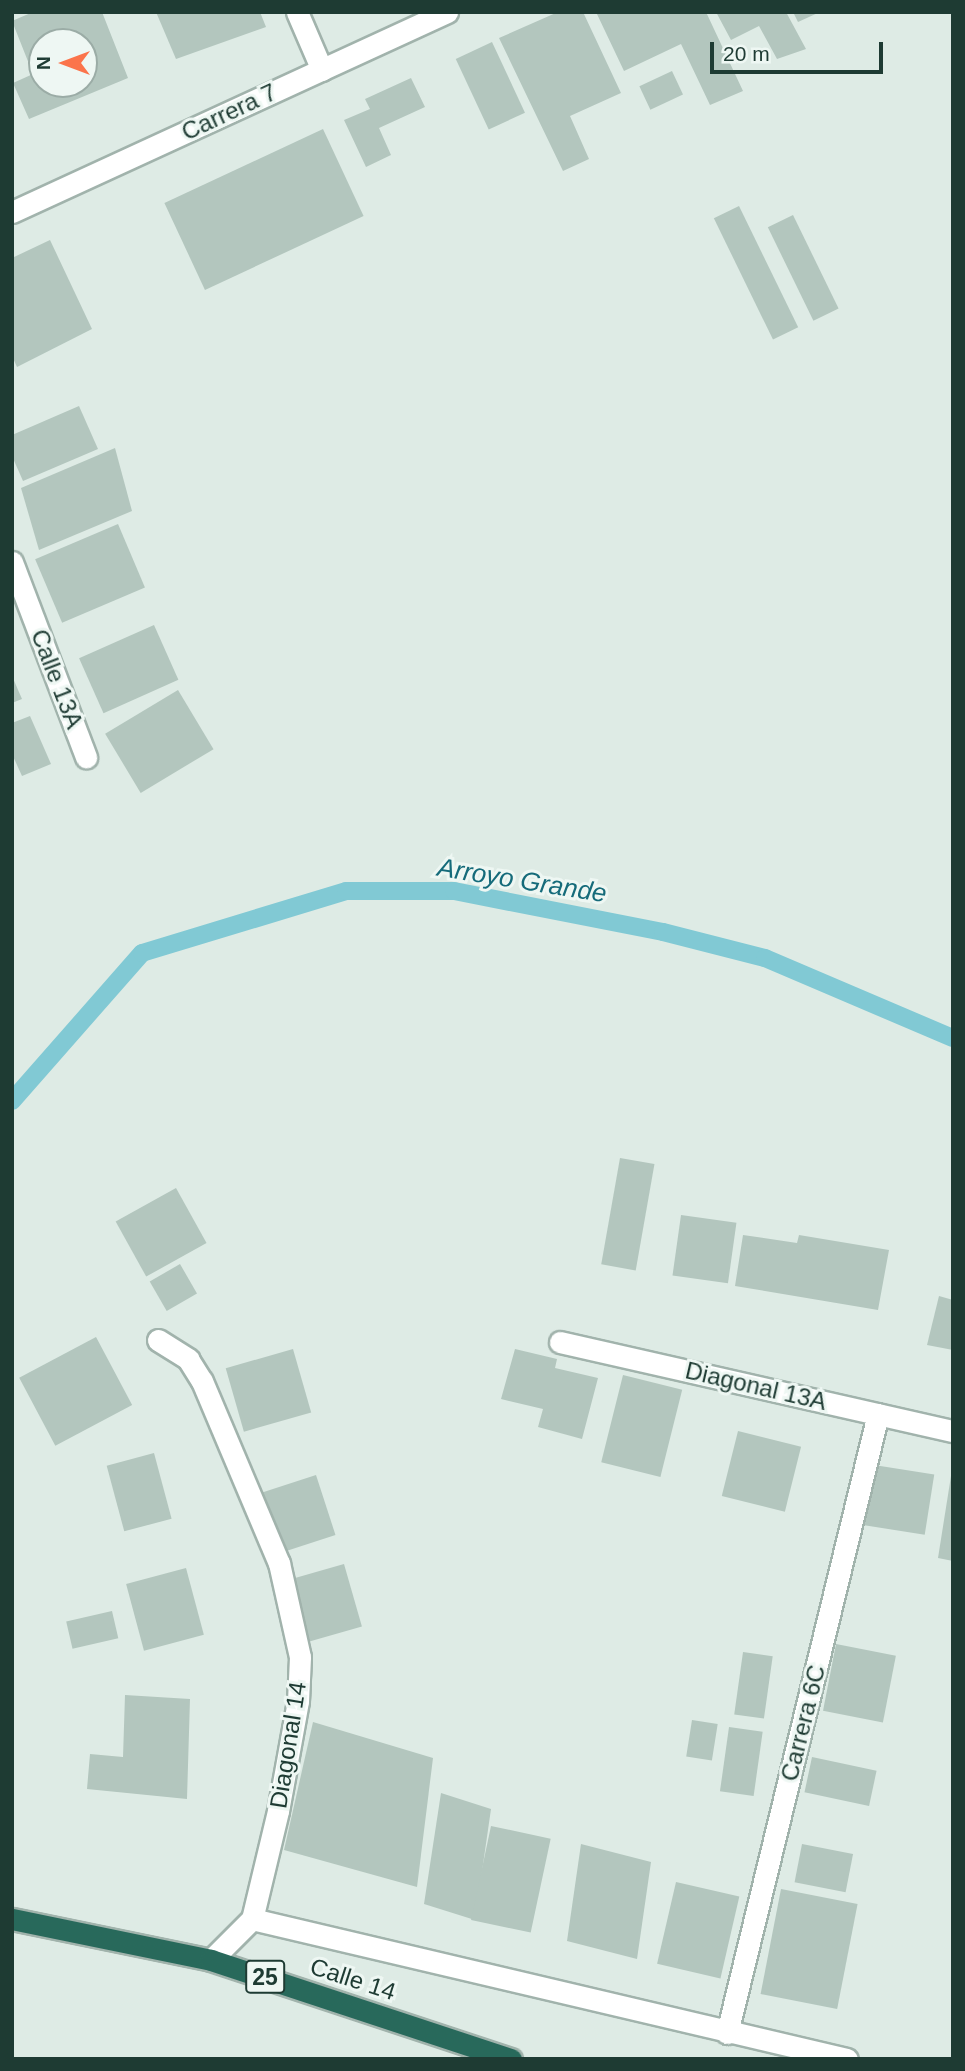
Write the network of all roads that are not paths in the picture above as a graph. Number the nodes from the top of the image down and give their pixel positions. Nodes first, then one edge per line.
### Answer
1 (297, 12) edge
2 (447, 12) edge
3 (322, 70) junction
4 (12, 212) edge
5 (12, 562) edge
6 (86, 757) dead end
7 (158, 1340) dead end
8 (560, 1342) dead end
9 (878, 1414) junction
10 (953, 1431) edge
11 (12, 1919) edge
12 (252, 1919) junction
13 (211, 1959) junction
14 (727, 2033) junction
15 (511, 2059) edge
16 (848, 2059) edge

1 - 3 street
2 - 3 street, Carrera 7
3 - 4 street, Carrera 7
5 - 6 street, Calle 13A
7 - 12 street, Diagonal 14
8 - 9 street, Diagonal 13A
9 - 10 street, Diagonal 13A
9 - 14 street, Carrera 6C
11 - 13 highway, Calle 14 / 25
12 - 13 street
12 - 14 street
13 - 15 highway, Calle 14 / 25
14 - 16 street

